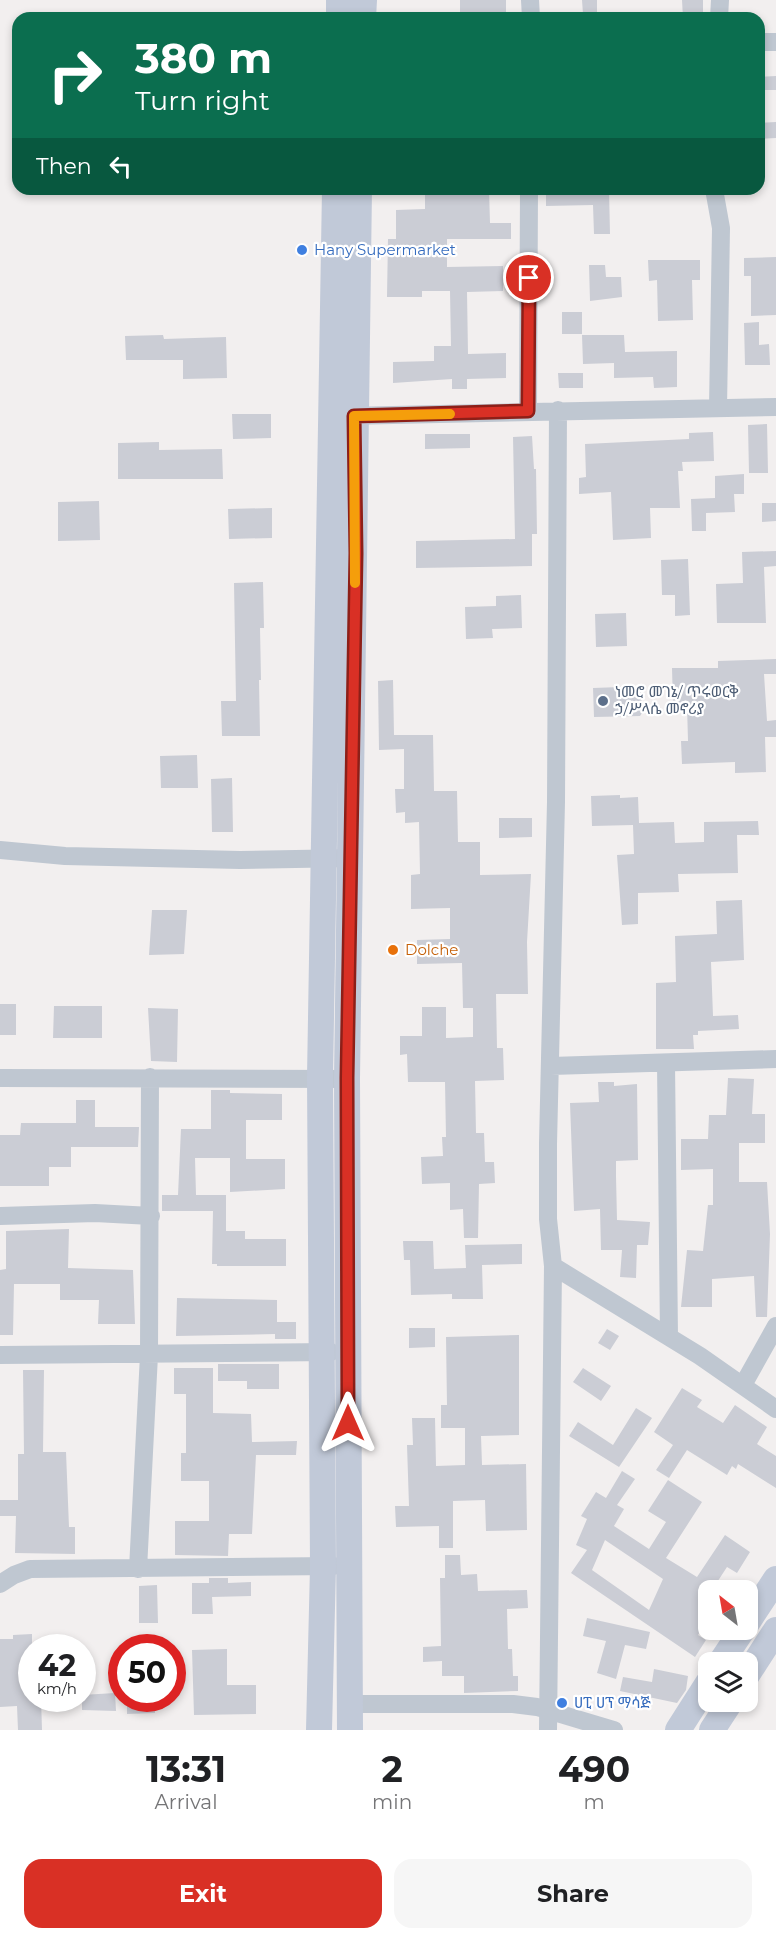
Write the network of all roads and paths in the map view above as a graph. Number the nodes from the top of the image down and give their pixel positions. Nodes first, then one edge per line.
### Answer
1 (335, 195) edge
2 (359, 195) edge
3 (529, 195) edge
4 (715, 195) edge
5 (776, 407) edge
6 (718, 408) junction
7 (558, 410) junction
8 (528, 411) junction
9 (342, 416) junction
10 (0, 850) edge
11 (323, 857) junction
12 (351, 858) junction
13 (776, 1059) edge
14 (666, 1063) junction
15 (551, 1066) junction
16 (150, 1077) junction
17 (320, 1077) junction
18 (0, 1078) edge
19 (347, 1078) junction
20 (0, 1216) edge
21 (151, 1216) junction
22 (553, 1266) junction
23 (776, 1326) edge
24 (669, 1337) junction
25 (321, 1351) junction
26 (348, 1352) junction
27 (0, 1355) edge
28 (149, 1355) junction
29 (743, 1384) junction
30 (776, 1409) edge
31 (335, 1566) junction
32 (138, 1569) junction
33 (776, 1579) edge
34 (0, 1584) edge
35 (758, 1606) edge
36 (776, 1630) edge
37 (758, 1659) edge
38 (698, 1699) edge
39 (352, 1704) junction
40 (724, 1712) edge
41 (549, 1721) edge
42 (319, 1730) edge
43 (350, 1730) edge
44 (614, 1730) edge
45 (678, 1730) edge
46 (712, 1730) edge

1 - 9 main road
2 - 9 main road
3 - 8 street
4 - 6 street
5 - 6 street
6 - 7 street
7 - 8 street
7 - 15 street
8 - 9 street
9 - 11 main road
9 - 12 main road
10 - 11 street
11 - 12 street
11 - 17 main road
12 - 19 main road
13 - 14 street
14 - 15 street
14 - 24 street
15 - 22 street
16 - 17 street
16 - 18 street
16 - 21 street
17 - 19 street
17 - 25 main road
19 - 26 main road
20 - 21 street
21 - 28 street
22 - 24 street
22 - 41 street
23 - 29 street
24 - 29 street
25 - 26 street
25 - 28 street
25 - 31 main road
26 - 31 main road
27 - 28 street
28 - 32 street
29 - 30 street
31 - 32 street
31 - 39 main road
31 - 42 main road
32 - 34 street
33 - 35 main road
36 - 37 main road
38 - 45 main road
39 - 41 street
39 - 43 main road
40 - 46 main road
41 - 44 street

